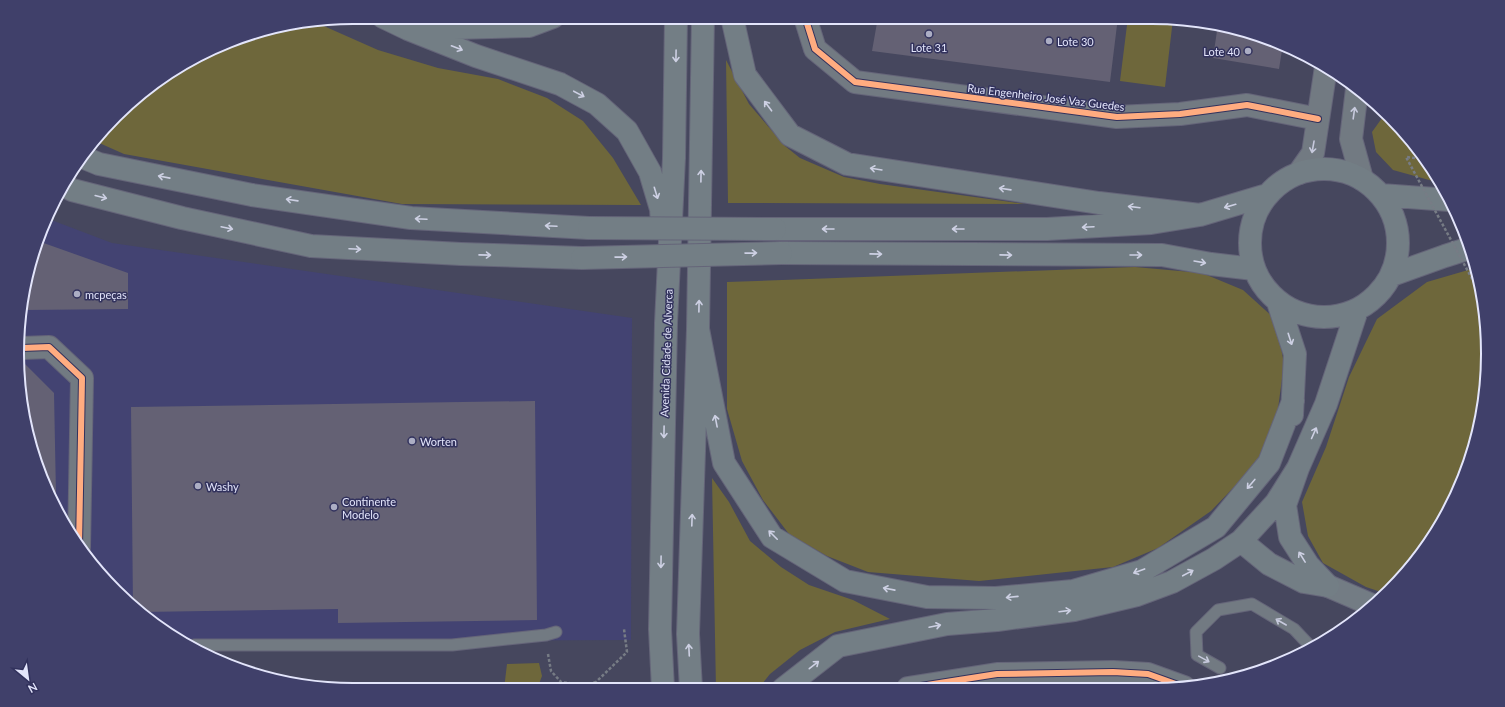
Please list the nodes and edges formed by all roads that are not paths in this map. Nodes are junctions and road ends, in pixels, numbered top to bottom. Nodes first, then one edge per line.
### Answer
1 (398, 24) edge
2 (534, 24) edge
3 (676, 24) edge
4 (703, 24) edge
5 (734, 24) edge
6 (807, 24) edge
7 (408, 29) junction
8 (1325, 74) edge
9 (1356, 95) edge
10 (1318, 119) junction
11 (88, 159) edge
12 (1299, 173) junction
13 (1362, 179) junction
14 (69, 188) edge
15 (1267, 195) junction
16 (1381, 195) junction
17 (1443, 200) edge
18 (1200, 215) junction
19 (1465, 250) edge
20 (1254, 269) junction
21 (1392, 276) junction
22 (1278, 302) junction
23 (1357, 310) junction
24 (666, 324) junction
25 (698, 329) junction
26 (24, 348) edge
27 (1293, 401) junction
28 (1298, 468) junction
29 (79, 536) edge
30 (1241, 541) junction
31 (1328, 586) junction
32 (1367, 603) edge
33 (556, 632) road end
34 (1308, 643) edge
35 (200, 645) edge
36 (1220, 668) dead end
37 (998, 681) edge
38 (1146, 681) edge
39 (663, 683) edge
40 (691, 683) edge
41 (790, 683) edge
42 (972, 683) edge
43 (1157, 683) edge

1 - 7 main road
2 - 7 main road
3 -> 24 main road, Avenida Cidade de Alverca
25 -> 4 main road
18 -> 5 main road
6 - 10 street, Rua Engenheiro José Vaz Guedes
7 -> 24 main road
8 - 10 street
13 -> 9 street
10 -> 12 street
18 -> 11 main road, bridge
12 - 13 main road
12 - 15 main road
13 - 16 main road
14 -> 20 main road, bridge
15 -> 18 main road
15 - 20 main road
16 - 17 main road
16 - 21 main road
19 - 21 main road
20 - 22 main road
21 - 23 main road
22 - 23 main road
22 -> 27 main road
28 -> 23 main road
24 -> 39 main road, Avenida Cidade de Alverca
27 -> 25 main road
40 -> 25 main road
26 - 29 street
27 - 30 main road
28 - 30 main road
31 -> 28 main road
30 - 31 main road
41 -> 30 main road
31 - 32 main road
33 - 35 lane
34 -> 36 lane
37 - 38 street
37 - 42 street
38 - 43 street

